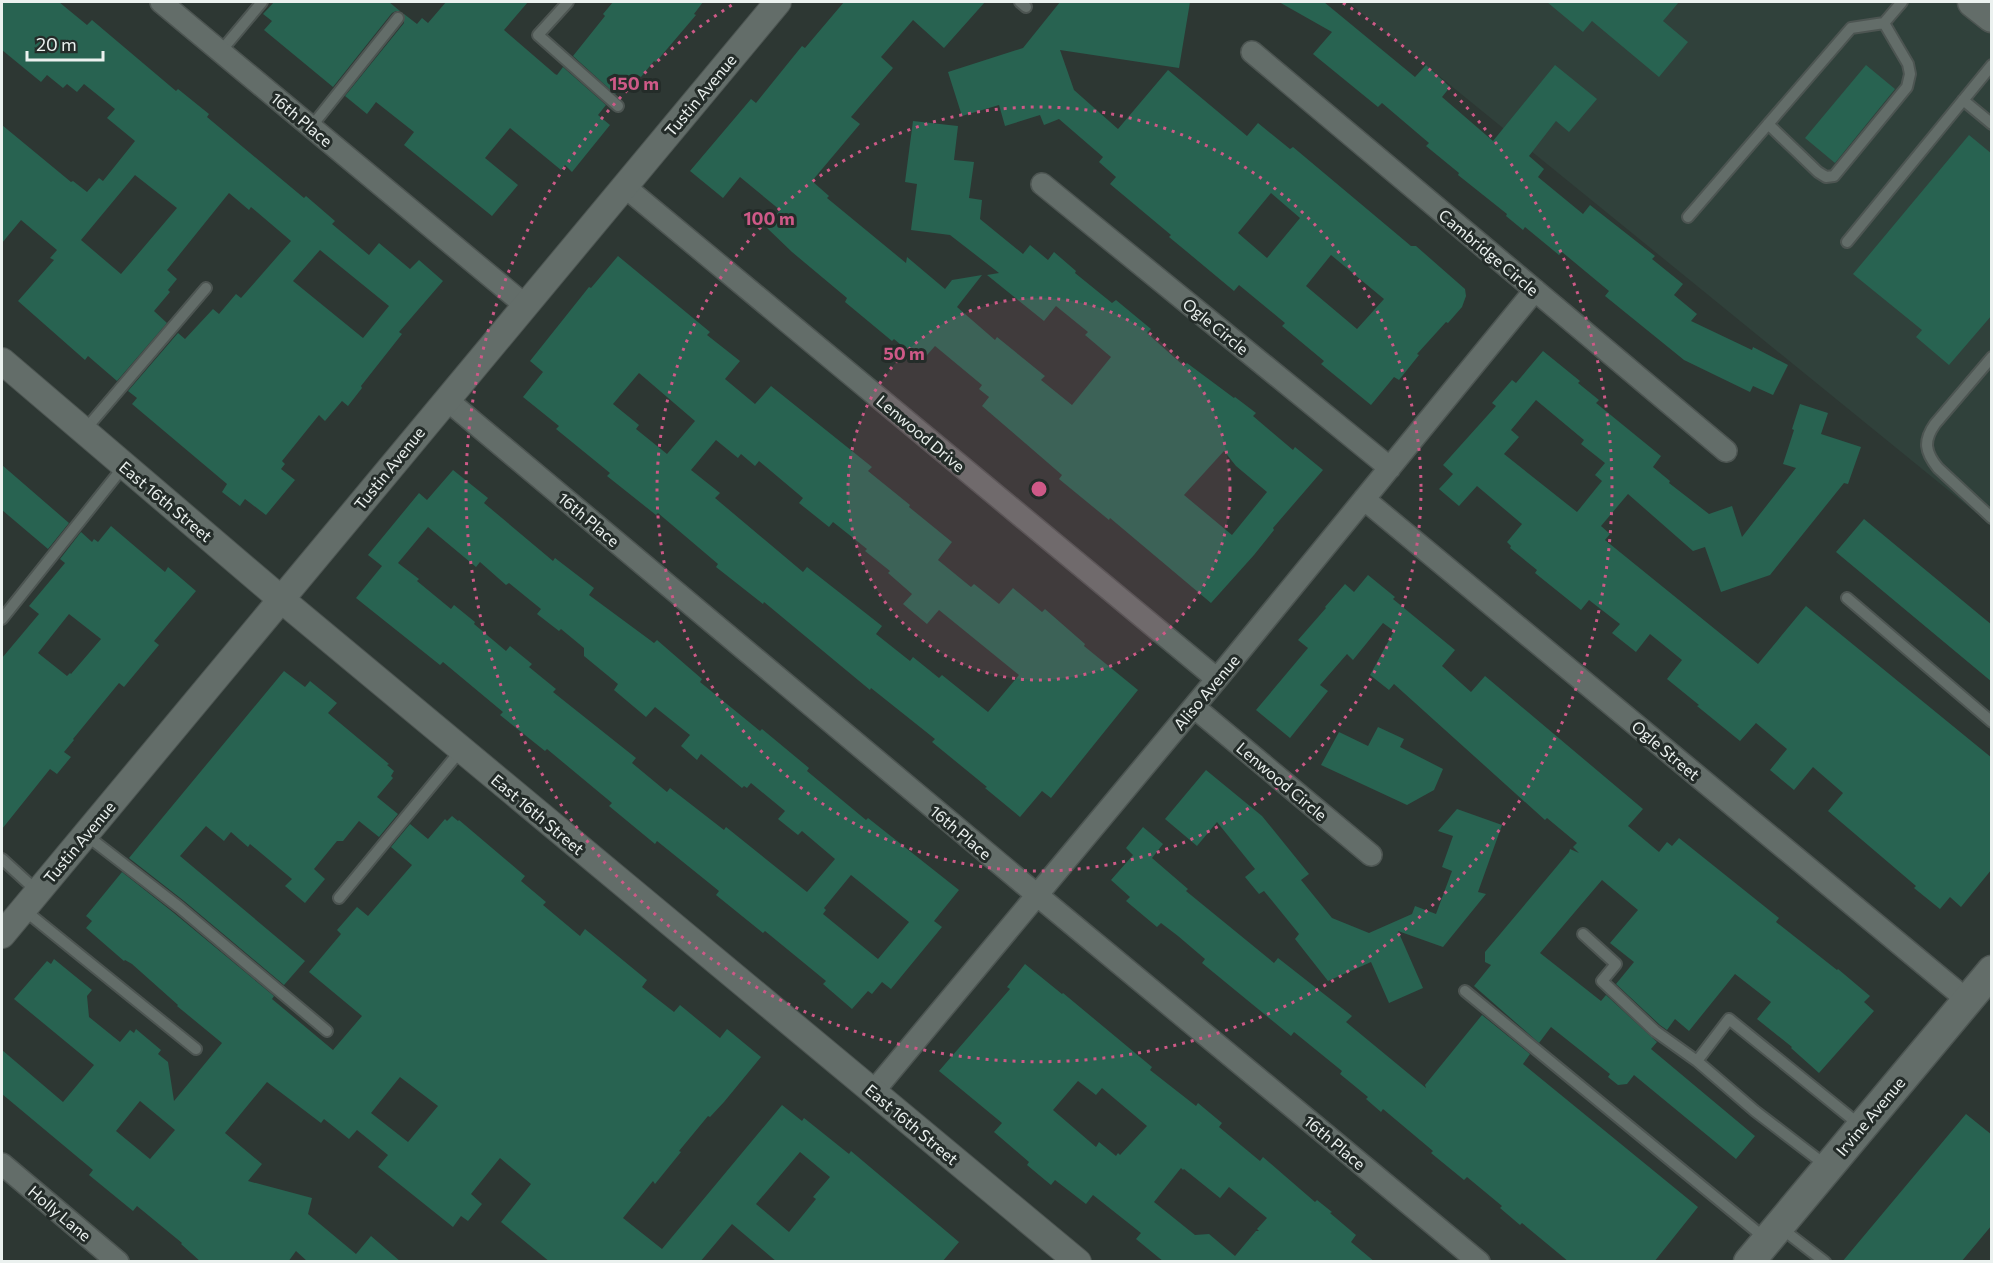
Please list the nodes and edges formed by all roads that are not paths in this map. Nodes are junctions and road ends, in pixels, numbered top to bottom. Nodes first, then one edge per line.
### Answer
1 (161, 2) edge
2 (262, 2) edge
3 (568, 2) edge
4 (1902, 2) edge
5 (1973, 2) edge
6 (772, 3) edge
7 (1992, 17) edge
8 (398, 18) dead end
9 (1884, 23) junction
10 (221, 51) junction
11 (1252, 52) dead end
12 (1992, 65) edge
13 (1963, 100) junction
14 (618, 106) dead end
15 (1767, 124) junction
16 (1992, 124) edge
17 (311, 127) junction
18 (1042, 184) dead end
19 (624, 186) junction
20 (1688, 217) dead end
21 (1847, 242) dead end
22 (206, 288) dead end
23 (1535, 290) junction
24 (526, 306) junction
25 (1992, 357) edge
26 (2, 361) edge
27 (446, 399) junction
28 (83, 431) junction
29 (1726, 451) dead end
30 (124, 465) junction
31 (1390, 468) junction
32 (1364, 499) junction
33 (1992, 518) edge
34 (1847, 598) dead end
35 (282, 600) junction
36 (2, 618) edge
37 (1217, 679) junction
38 (1194, 706) junction
39 (1992, 722) edge
40 (461, 750) junction
41 (86, 835) junction
42 (1371, 855) dead end
43 (2, 859) edge
44 (1037, 895) junction
45 (339, 898) dead end
46 (30, 901) junction
47 (1583, 934) dead end
48 (2, 935) edge
49 (1992, 971) edge
50 (1465, 991) dead end
51 (1967, 1000) junction
52 (327, 1031) dead end
53 (196, 1049) dead end
54 (1697, 1061) junction
55 (873, 1092) junction
56 (1862, 1126) junction
57 (2, 1164) edge
58 (1828, 1167) junction
59 (1765, 1242) edge
60 (117, 1262) edge
61 (1078, 1262) edge
62 (1479, 1262) edge
63 (1825, 1262) edge

1 - 10 street, 16th Place
2 - 10 lane
3 - 14 lane
4 - 9 lane
5 - 7 main road
6 - 19 street, Tustin Avenue
8 - 17 lane
9 - 15 lane
9 - 15 lane
10 - 17 street, 16th Place
11 - 23 street, Cambridge Circle
12 - 13 lane
13 - 16 lane
13 - 21 lane
15 - 20 lane
17 - 24 street, 16th Place
18 - 31 street, Ogle Circle
19 - 24 street, Tustin Avenue
19 - 37 street, Lenwood Drive
22 - 28 lane
23 - 29 street, Cambridge Circle
23 - 31 street, Aliso Avenue
24 - 27 street, Tustin Avenue
25 - 33 lane
26 - 28 street, East 16th Street
27 - 35 street, Tustin Avenue
27 - 44 street, 16th Place
28 - 30 street, East 16th Street
30 - 35 street, East 16th Street
30 - 36 lane
31 - 32 street, Aliso Avenue
32 - 37 street, Aliso Avenue
32 - 51 street, Ogle Street
34 - 39 lane
35 - 40 street, East 16th Street
35 - 41 street, Tustin Avenue
37 - 38 street, Aliso Avenue
38 - 42 street, Lenwood Circle
38 - 44 street, Aliso Avenue
40 - 45 lane
40 - 55 street, East 16th Street
41 - 46 street, Tustin Avenue
41 - 52 lane
43 - 46 lane
44 - 55 street, Aliso Avenue
44 - 62 street, 16th Place
46 - 48 street, Tustin Avenue
46 - 53 lane
47 - 54 lane
49 - 51 main road, Irvine Avenue
50 - 59 lane
51 - 56 main road, Irvine Avenue
54 - 56 lane
54 - 58 lane
55 - 61 street, East 16th Street
56 - 58 main road, Irvine Avenue
57 - 60 street, Holly Lane
58 - 59 main road, Irvine Avenue
59 - 63 lane

